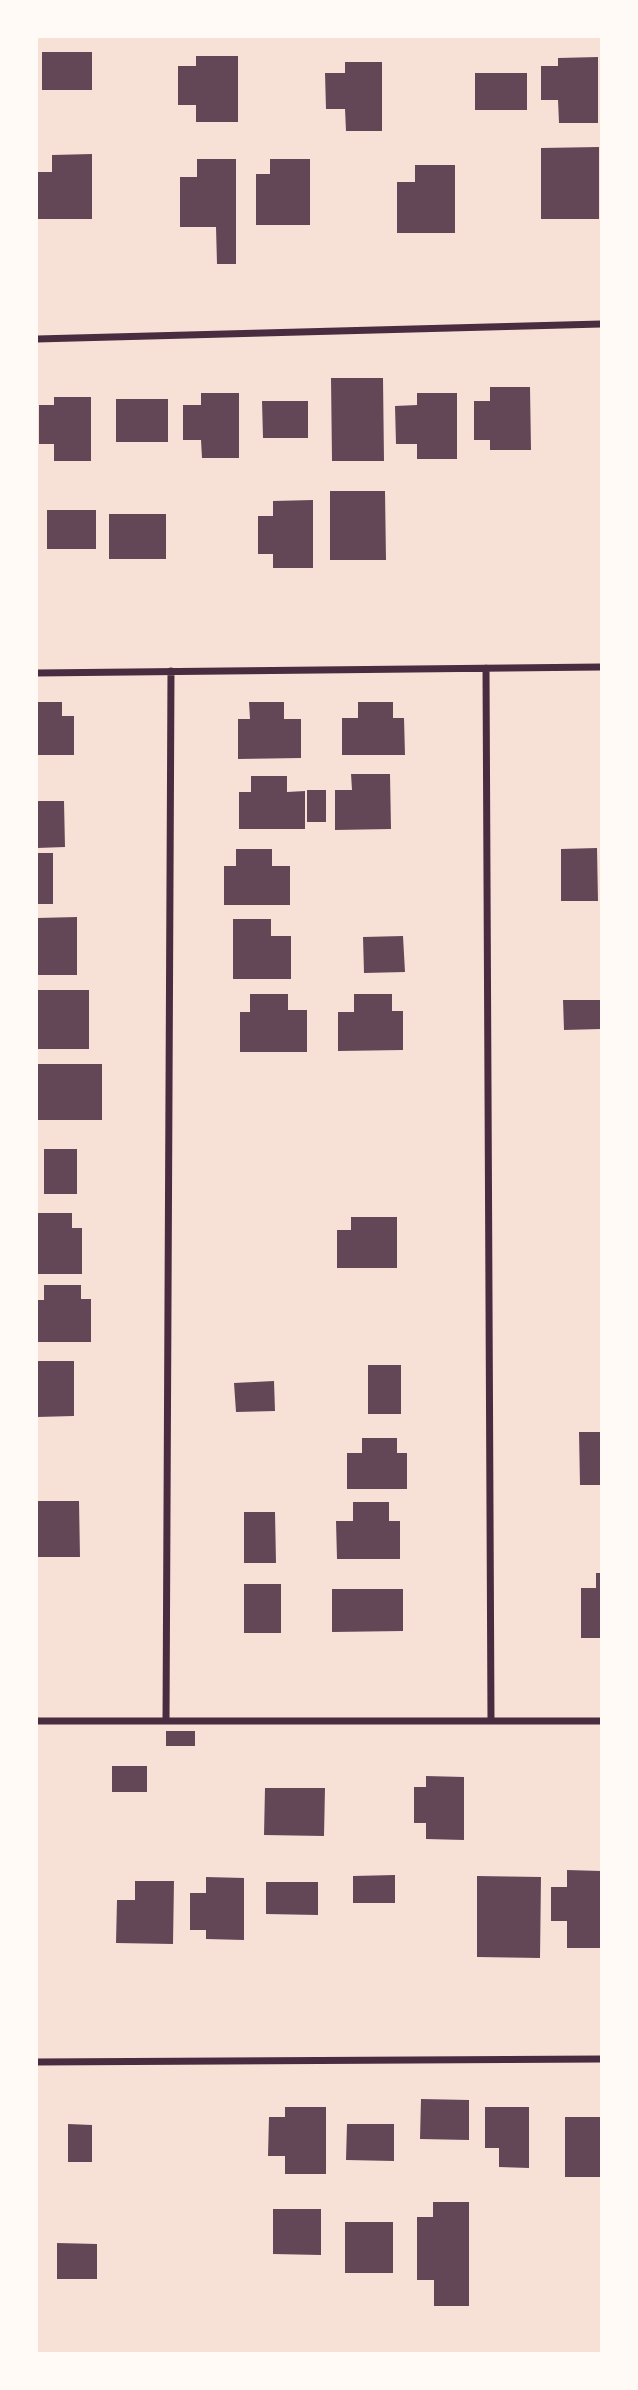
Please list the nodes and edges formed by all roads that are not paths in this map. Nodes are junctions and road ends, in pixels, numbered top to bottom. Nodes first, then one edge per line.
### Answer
1 (601, 324) edge
2 (37, 339) edge
3 (601, 667) edge
4 (486, 668) junction
5 (171, 671) junction
6 (37, 673) edge
7 (37, 1721) edge
8 (166, 1721) junction
9 (491, 1721) junction
10 (601, 1721) edge
11 (601, 2059) edge
12 (37, 2062) edge

1 - 2 street
3 - 4 street
4 - 5 street
4 - 9 street
5 - 6 street
5 - 8 street
7 - 8 street
8 - 9 street
9 - 10 street
11 - 12 street

